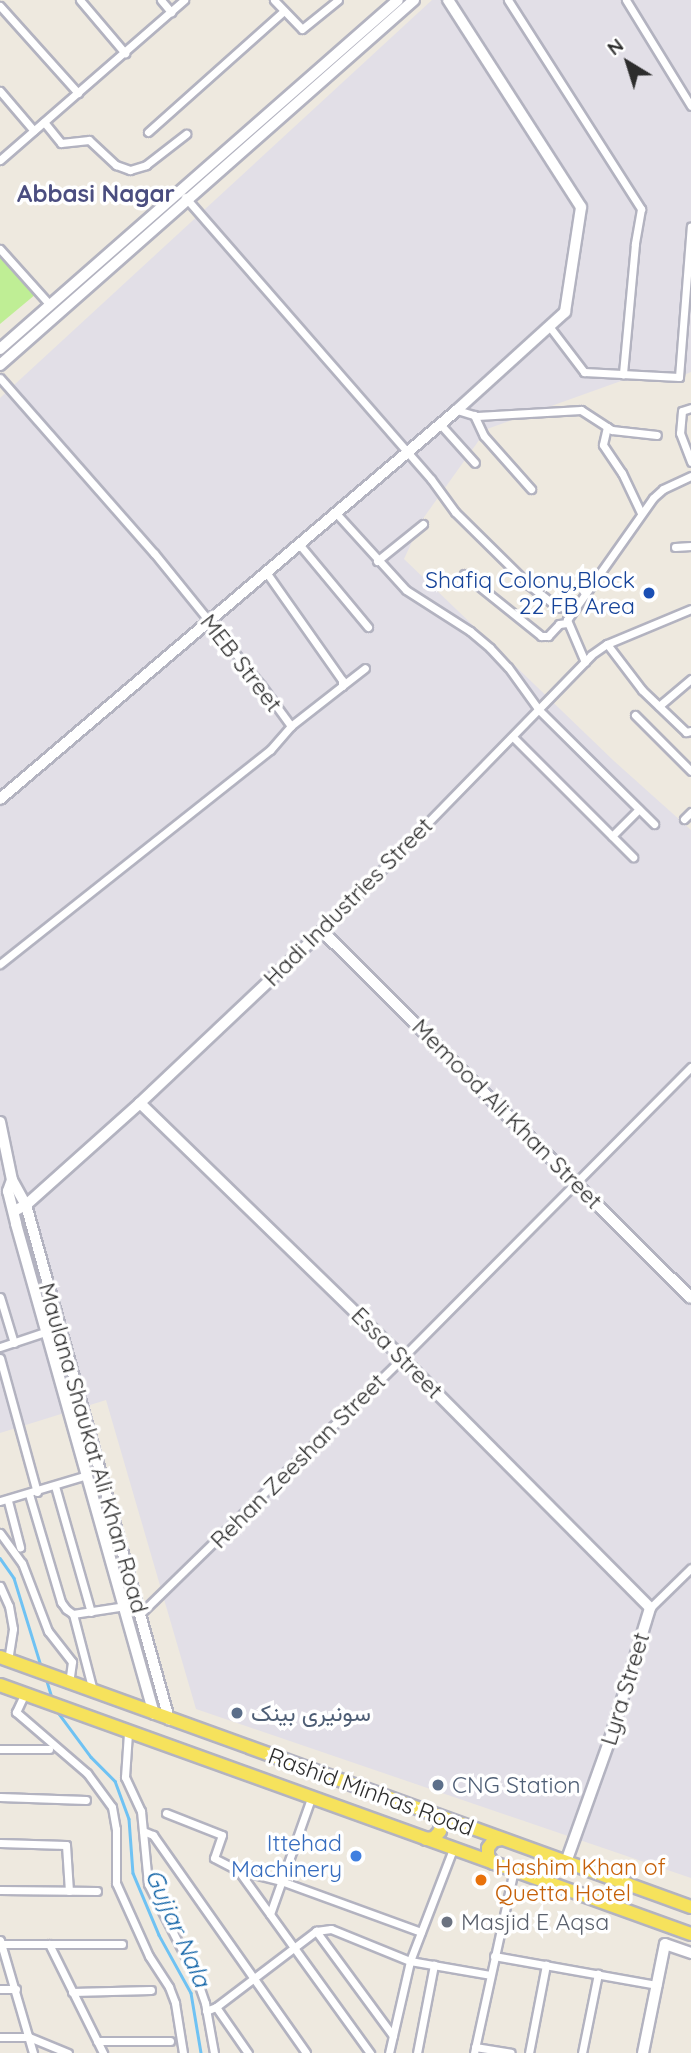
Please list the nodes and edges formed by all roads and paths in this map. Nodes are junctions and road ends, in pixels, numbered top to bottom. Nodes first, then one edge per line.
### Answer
1 (6, 0) edge
2 (80, 0) edge
3 (161, 0) edge
4 (184, 0) edge
5 (274, 0) edge
6 (338, 0) edge
7 (398, 0) edge
8 (414, 0) edge
9 (448, 0) edge
10 (508, 0) edge
11 (626, 0) edge
12 (0, 6) edge
13 (284, 11) junction
14 (171, 12) junction
15 (125, 53) junction
16 (0, 91) edge
17 (78, 93) junction
18 (691, 106) edge
19 (44, 122) junction
20 (34, 131) junction
21 (148, 132) dead end
22 (186, 134) dead end
23 (0, 160) edge
24 (184, 195) junction
25 (691, 226) edge
26 (0, 249) edge
27 (50, 305) junction
28 (549, 326) junction
29 (682, 330) junction
30 (691, 331) edge
31 (0, 349) edge
32 (0, 365) edge
33 (623, 374) junction
34 (0, 378) edge
35 (691, 408) edge
36 (457, 410) junction
37 (474, 415) junction
38 (440, 424) junction
39 (607, 427) junction
40 (657, 435) dead end
41 (406, 453) junction
42 (691, 462) edge
43 (475, 463) dead end
44 (691, 476) edge
45 (531, 489) dead end
46 (335, 512) junction
47 (641, 513) junction
48 (423, 524) dead end
49 (299, 544) junction
50 (691, 546) edge
51 (674, 547) dead end
52 (377, 561) junction
53 (266, 572) junction
54 (464, 575) dead end
55 (558, 608) dead end
56 (691, 609) edge
57 (208, 620) junction
58 (567, 622) junction
59 (368, 627) dead end
60 (607, 644) junction
61 (585, 662) junction
62 (365, 668) dead end
63 (691, 680) edge
64 (342, 686) junction
65 (659, 706) junction
66 (540, 710) junction
67 (635, 715) dead end
68 (291, 726) junction
69 (691, 731) edge
70 (513, 737) junction
71 (691, 771) edge
72 (0, 799) edge
73 (639, 809) junction
74 (691, 812) edge
75 (684, 819) dead end
76 (654, 824) dead end
77 (612, 836) junction
78 (633, 857) dead end
79 (322, 931) junction
80 (0, 964) edge
81 (691, 1067) edge
82 (140, 1103) junction
83 (0, 1122) edge
84 (6, 1182) edge
85 (576, 1183) junction
86 (26, 1205) junction
87 (14, 1211) junction
88 (0, 1297) edge
89 (691, 1298) edge
90 (45, 1332) junction
91 (14, 1343) junction
92 (0, 1347) edge
93 (0, 1358) edge
94 (402, 1358) junction
95 (87, 1475) junction
96 (55, 1486) junction
97 (33, 1493) junction
98 (4, 1501) edge
99 (0, 1533) edge
100 (20, 1546) dead end
101 (691, 1568) edge
102 (0, 1586) edge
103 (125, 1606) junction
104 (650, 1608) junction
105 (91, 1612) junction
106 (74, 1614) junction
107 (140, 1614) junction
108 (4, 1658) edge
109 (69, 1684) junction
110 (9, 1690) edge
111 (93, 1692) junction
112 (154, 1714) junction
113 (169, 1719) junction
114 (128, 1733) junction
115 (0, 1749) edge
116 (49, 1749) dead end
117 (0, 1797) edge
118 (311, 1798) junction
119 (86, 1800) dead end
120 (166, 1813) dead end
121 (436, 1815) junction
122 (144, 1831) junction
123 (425, 1839) junction
124 (501, 1839) junction
125 (0, 1843) edge
126 (453, 1849) junction
127 (566, 1862) junction
128 (493, 1863) junction
129 (239, 1870) junction
130 (514, 1870) junction
131 (281, 1881) junction
132 (0, 1890) edge
133 (69, 1891) junction
134 (97, 1891) dead end
135 (691, 1907) edge
136 (270, 1914) junction
137 (316, 1931) junction
138 (421, 1932) junction
139 (691, 1934) edge
140 (0, 1943) edge
141 (49, 1944) junction
142 (122, 1944) dead end
143 (294, 1948) junction
144 (691, 1953) edge
145 (494, 1956) junction
146 (410, 1961) junction
147 (434, 1965) junction
148 (547, 1965) junction
149 (598, 1974) junction
150 (490, 1975) junction
151 (254, 1979) junction
152 (657, 1985) junction
153 (0, 1989) edge
154 (16, 1989) junction
155 (151, 1990) dead end
156 (72, 1992) junction
157 (216, 2007) junction
158 (206, 2011) junction
159 (393, 2036) junction
160 (0, 2037) edge
161 (29, 2037) junction
162 (97, 2041) junction
163 (170, 2041) dead end
164 (475, 2050) edge
165 (33, 2053) edge
166 (68, 2053) edge
167 (103, 2053) edge
168 (183, 2053) edge
169 (214, 2053) edge
170 (248, 2053) edge
171 (306, 2053) edge
172 (370, 2053) edge
173 (389, 2053) edge
174 (417, 2053) edge
175 (511, 2053) edge
176 (529, 2053) edge
177 (582, 2053) edge
178 (643, 2053) edge

1 - 12 street
2 - 15 street
3 - 14 street
4 - 14 street
5 - 13 street
6 - 13 street
7 - 24 street
8 - 24 street
9 - 28 street
10 - 33 street
11 - 18 street
12 - 17 street
13 - 21 street
14 - 15 street
15 - 17 street
16 - 20 street
17 - 19 street
19 - 20 street
19 - 22 street
20 - 23 street
24 - 27 street
24 - 32 street
24 - 41 street
25 - 29 street
26 - 27 street
27 - 31 street
28 - 33 street
28 - 36 street
29 - 30 street
29 - 33 street
34 - 57 street, MEB Street
35 - 42 street
36 - 37 street
36 - 38 street
37 - 39 street
37 - 45 street
38 - 41 street
38 - 43 street
39 - 40 street
39 - 47 street
41 - 46 street
41 - 55 street
44 - 47 street
46 - 49 street
46 - 52 street
47 - 58 street
48 - 52 street
49 - 53 street
49 - 59 street
50 - 51 street
52 - 66 street
53 - 57 street
53 - 64 street
54 - 58 street
56 - 60 street, Hadi Industries Street
57 - 68 street, MEB Street
57 - 72 street
58 - 61 street
60 - 61 street, Hadi Industries Street
60 - 65 street
61 - 66 street, Hadi Industries Street
62 - 64 street
63 - 65 street
64 - 68 street
65 - 69 street
66 - 70 street, Hadi Industries Street
66 - 73 street
67 - 71 street
68 - 80 street, MEB Street
70 - 77 street
70 - 79 street, Hadi Industries Street
73 - 76 street
73 - 77 street
74 - 75 street
77 - 78 street
79 - 82 street, Hadi Industries Street
79 - 85 street, Memood Ali Khan Street
81 - 85 street, Rehan Zeeshan Street
82 - 86 street, Hadi Industries Street
82 - 94 street, Essa Street
83 - 84 street, Maulana Shaukat Ali Khan Road
84 - 86 street, Maulana Shaukat Ali Khan Road
84 - 87 street, Maulana Shaukat Ali Khan Road
85 - 89 street, Memood Ali Khan Street
85 - 94 street, Rehan Zeeshan Street
86 - 87 street, Hadi Industries Street
86 - 107 street, Maulana Shaukat Ali Khan Road
87 - 90 street, Maulana Shaukat Ali Khan Road
88 - 91 street
90 - 91 street
90 - 95 street, Maulana Shaukat Ali Khan Road
91 - 92 street
93 - 97 street
94 - 104 street, Essa Street
94 - 107 street, Rehan Zeeshan Street
95 - 96 street
95 - 103 street, Maulana Shaukat Ali Khan Road
96 - 97 street
96 - 105 street
97 - 98 street
97 - 106 street
98 - 100 street
99 - 109 street
101 - 104 street, Lyra Street
102 - 108 street
103 - 105 street
103 - 112 street, Maulana Shaukat Ali Khan Road
104 - 127 street, Lyra Street
105 - 106 street
106 - 111 street
107 - 113 street, Maulana Shaukat Ali Khan Road
108 - 109 main road, Rashid Minhas Road
109 - 111 main road, Rashid Minhas Road
110 - 114 main road, Rashid Minhas Road
110 - 168 street
111 - 112 main road, Rashid Minhas Road
112 - 113 main road, Rashid Minhas Road
113 - 121 main road, Rashid Minhas Road
114 - 118 main road, Rashid Minhas Road
114 - 122 street
115 - 116 street
117 - 119 street
118 - 123 main road, Rashid Minhas Road
118 - 131 street
120 - 129 street
121 - 123 main road
121 - 124 main road, Rashid Minhas Road
122 - 151 street
122 - 158 street
123 - 126 main road, Rashid Minhas Road
124 - 127 main road, Rashid Minhas Road
124 - 128 main road
125 - 133 street
126 - 128 main road, Rashid Minhas Road
126 - 138 street
127 - 135 main road, Rashid Minhas Road
128 - 130 main road, Rashid Minhas Road
129 - 131 street
129 - 136 street
130 - 139 main road, Rashid Minhas Road
130 - 145 street
131 - 136 street
131 - 138 street
132 - 133 street
133 - 134 street
136 - 143 street
137 - 143 street
137 - 146 street
137 - 159 street
138 - 146 street
140 - 141 street
140 - 154 street
141 - 142 street
141 - 156 street
143 - 151 street
143 - 172 street
144 - 152 street
145 - 148 street
145 - 150 street
146 - 147 street
146 - 159 street
147 - 150 street
147 - 174 street
148 - 149 street
148 - 176 street
149 - 152 street
149 - 177 street
150 - 164 street
151 - 157 street
151 - 171 street
152 - 178 street
153 - 154 street
154 - 161 street
155 - 156 street
156 - 162 street
157 - 158 street
157 - 170 street
158 - 169 street
159 - 173 street
160 - 161 street
161 - 165 street
161 - 166 street
162 - 163 street
162 - 167 street
164 - 175 street

